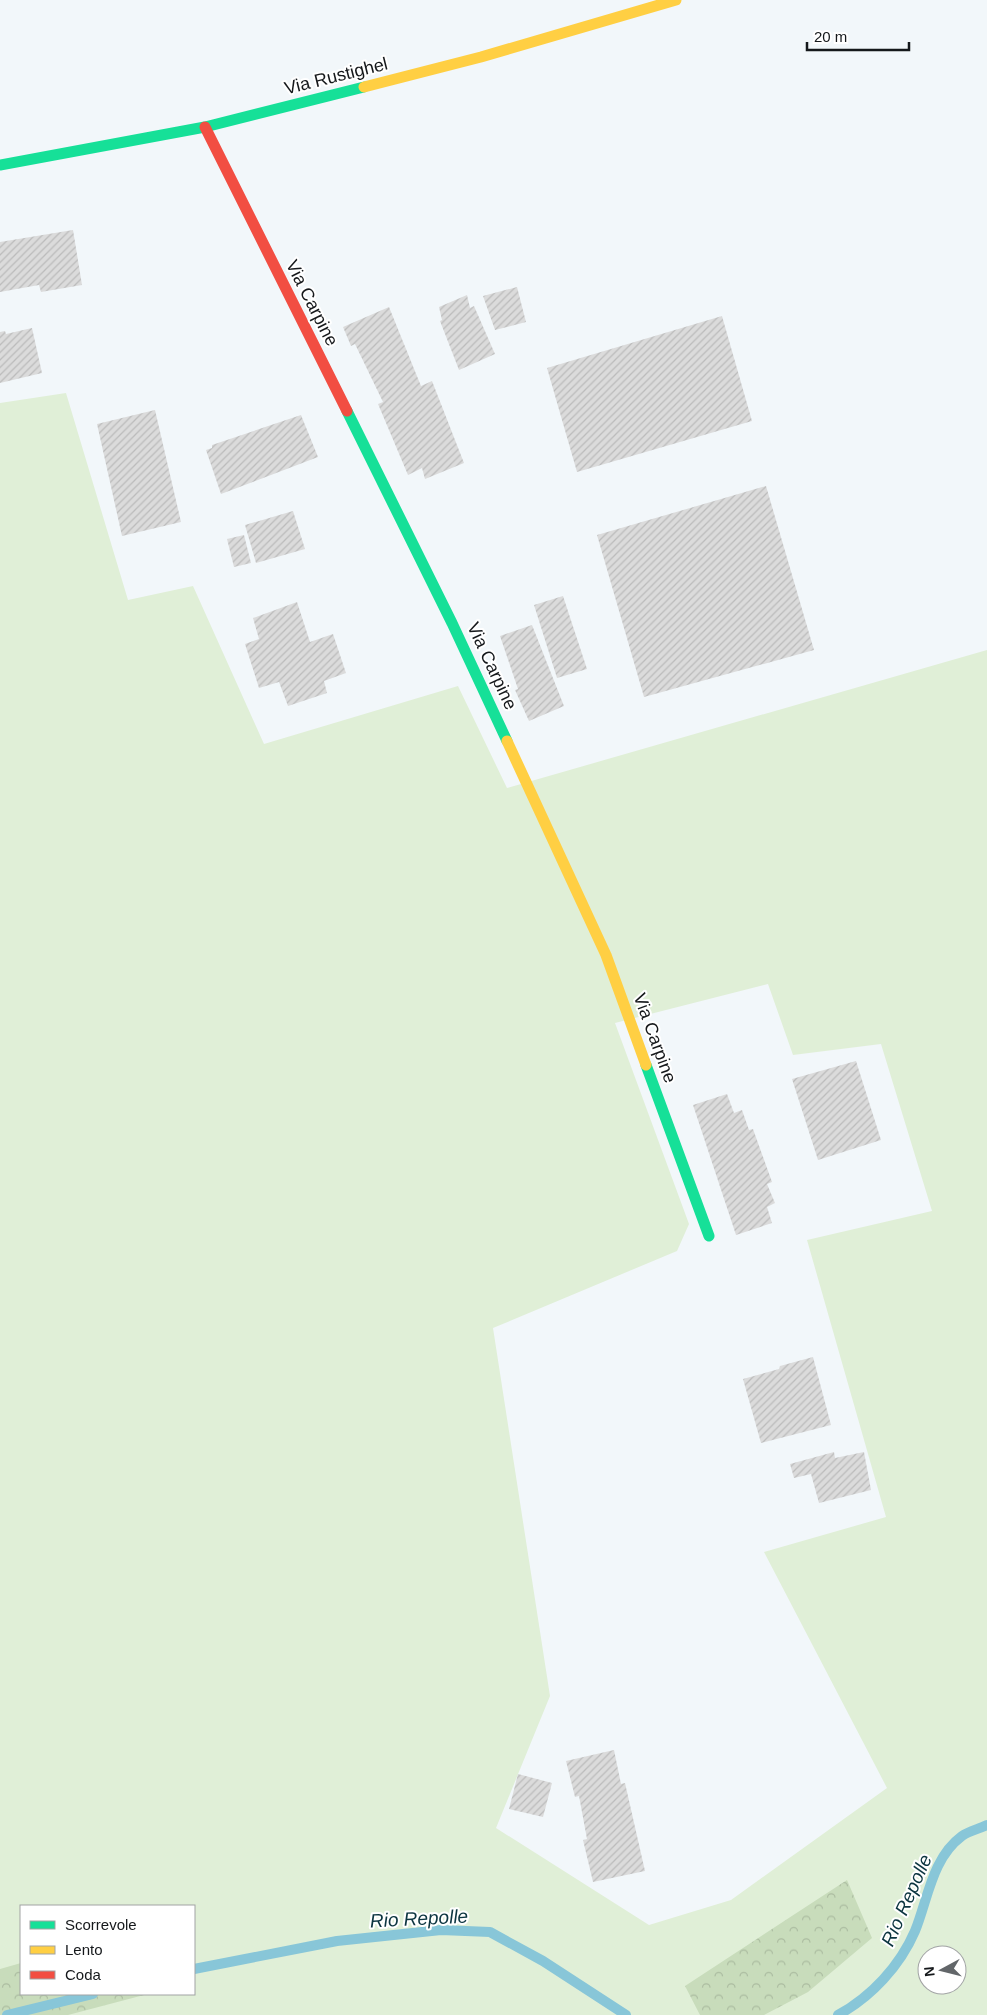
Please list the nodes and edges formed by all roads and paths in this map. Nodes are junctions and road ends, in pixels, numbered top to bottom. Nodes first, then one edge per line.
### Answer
1 (676, 0) edge
2 (205, 127) junction
3 (0, 165) edge
4 (709, 1236) dead end

1 - 2 street, Via Rustighel
2 - 3 street, Via Rustighel
2 - 4 street, Via Carpine

